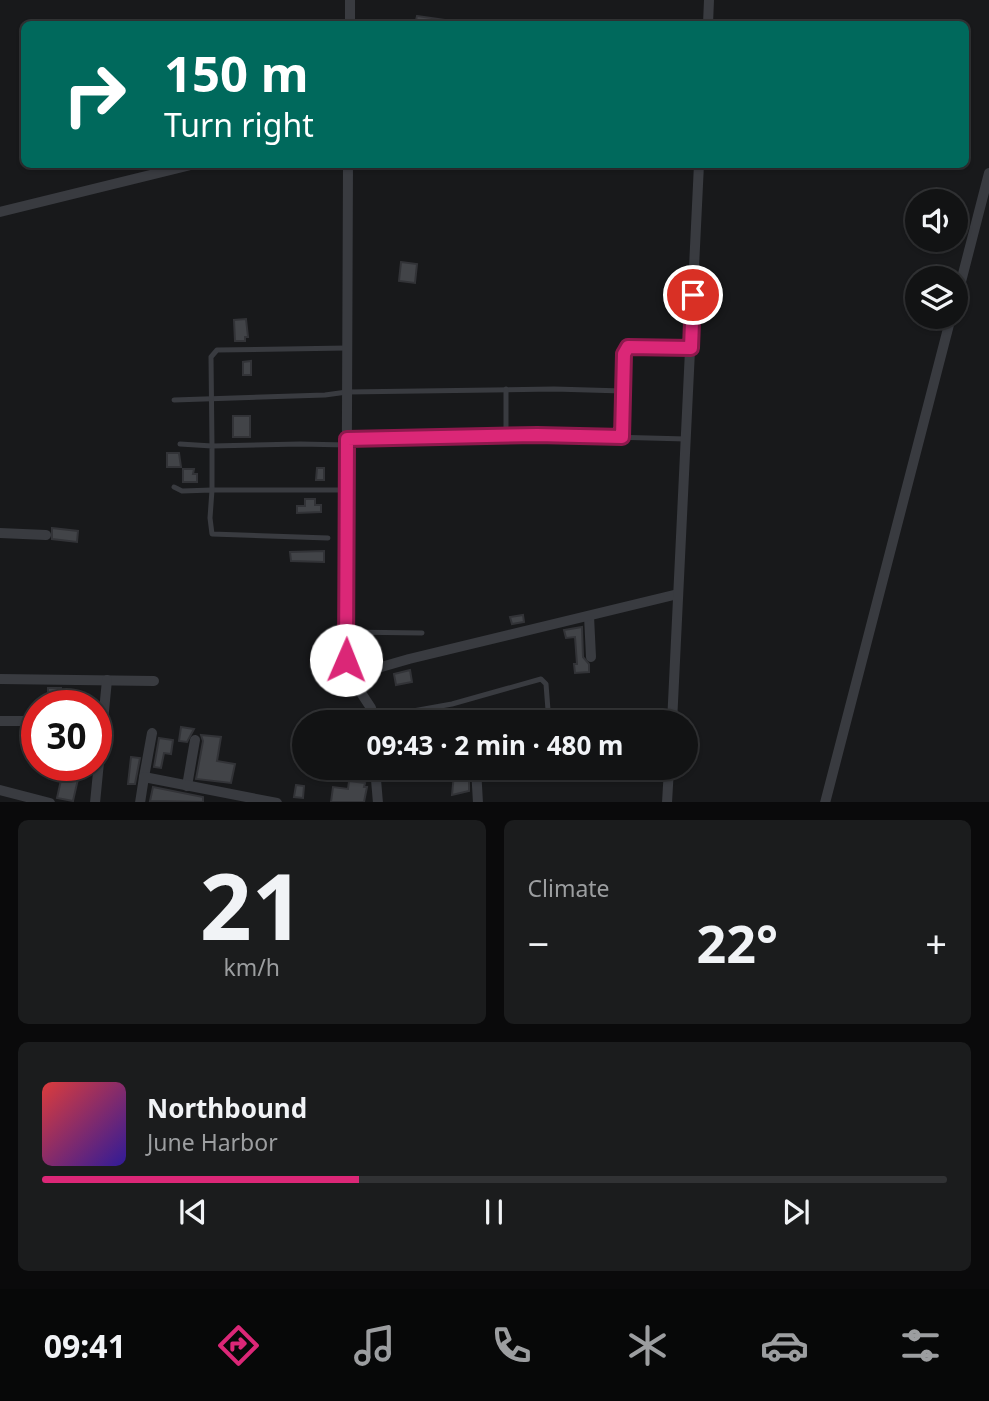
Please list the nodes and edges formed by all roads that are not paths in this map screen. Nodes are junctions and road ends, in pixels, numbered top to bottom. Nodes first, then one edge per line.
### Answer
1 (350, 0) edge
2 (709, 0) edge
3 (350, 21) edge
4 (708, 21) edge
5 (179, 168) edge
6 (348, 168) edge
7 (699, 168) edge
8 (989, 173) edge
9 (0, 212) edge
10 (965, 266) edge
11 (948, 329) edge
12 (348, 348) junction
13 (691, 348) junction
14 (506, 389) junction
15 (623, 391) junction
16 (348, 392) junction
17 (174, 400) dead end
18 (211, 400) junction
19 (506, 436) junction
20 (622, 437) junction
21 (687, 439) junction
22 (347, 442) junction
23 (180, 444) dead end
24 (212, 446) junction
25 (174, 487) dead end
26 (212, 489) junction
27 (347, 490) junction
28 (0, 533) edge
29 (46, 535) dead end
30 (328, 538) dead end
31 (678, 594) junction
32 (589, 616) junction
33 (346, 632) junction
34 (422, 632) dead end
35 (591, 657) dead end
36 (351, 676) junction
37 (0, 679) edge
38 (107, 680) junction
39 (154, 681) dead end
40 (105, 690) edge
41 (372, 710) edge
42 (425, 710) edge
43 (548, 710) edge
44 (673, 710) edge
45 (0, 721) edge
46 (21, 721) edge
47 (152, 733) dead end
48 (195, 740) dead end
49 (144, 777) junction
50 (376, 780) edge
51 (477, 780) edge
52 (668, 780) edge
53 (96, 781) edge
54 (187, 786) junction
55 (0, 790) edge
56 (46, 802) edge
57 (94, 802) edge
58 (140, 802) edge
59 (272, 802) edge
60 (378, 802) edge
61 (478, 802) edge
62 (667, 802) edge
63 (825, 802) edge

1 - 3 street
2 - 4 street
5 - 9 street
6 - 12 street
7 - 13 street
8 - 10 street
11 - 63 street
12 - 16 street
12 - 18 lane
13 - 15 lane
13 - 21 street
14 - 15 lane
14 - 16 lane
14 - 19 lane
15 - 20 lane
16 - 18 lane
16 - 22 street
17 - 18 lane
18 - 24 lane
19 - 20 lane
19 - 22 lane
20 - 21 lane
21 - 31 street
22 - 24 lane
22 - 27 street
23 - 24 lane
24 - 26 lane
25 - 26 lane
26 - 27 lane
26 - 30 lane
27 - 33 street
28 - 29 street
31 - 32 street
31 - 44 street
32 - 35 street
32 - 36 street
33 - 34 lane
33 - 36 street
36 - 41 street
37 - 38 street
38 - 39 street
38 - 40 street
42 - 43 lane
45 - 46 street
47 - 49 street
48 - 54 street
49 - 54 street
49 - 58 street
50 - 60 street
51 - 61 street
52 - 62 street
53 - 57 street
54 - 59 street
55 - 56 street

